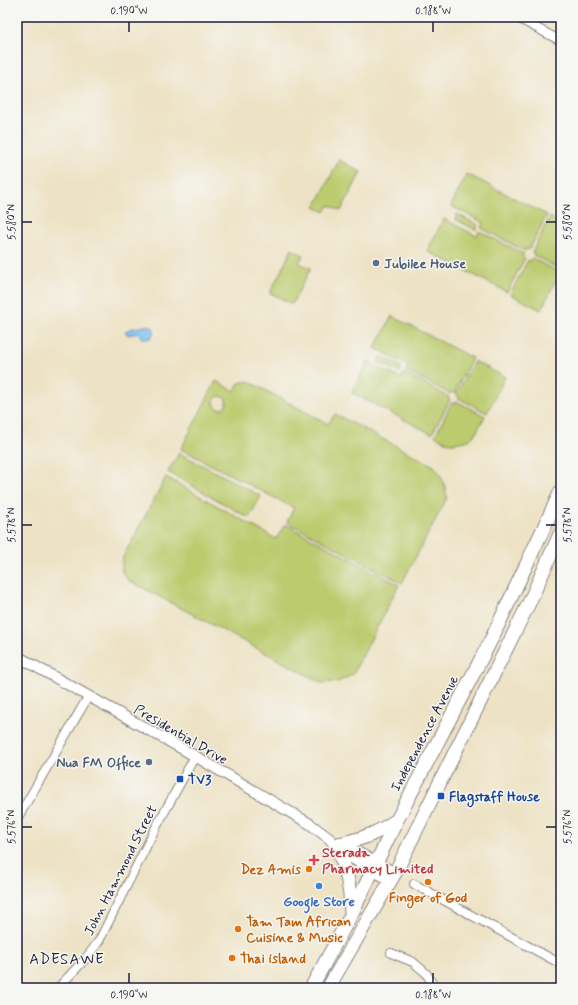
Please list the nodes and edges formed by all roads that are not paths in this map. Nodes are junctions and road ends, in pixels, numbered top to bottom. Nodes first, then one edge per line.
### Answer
1 (516, 17) edge
2 (561, 41) edge
3 (561, 491) edge
4 (561, 532) edge
5 (17, 656) edge
6 (88, 697) junction
7 (195, 756) junction
8 (17, 819) edge
9 (397, 820) junction
10 (340, 847) junction
11 (374, 867) junction
12 (393, 877) junction
13 (414, 884) dead end
14 (351, 915) junction
15 (391, 953) dead end
16 (561, 964) edge
17 (58, 988) edge
18 (311, 988) edge
19 (328, 988) edge
20 (435, 988) edge

1 - 2 street
3 - 9 highway, Independence Avenue
4 - 12 highway
5 - 6 street, Presidential Drive
6 - 7 street, Presidential Drive
6 - 8 street
7 - 10 street, Presidential Drive
7 - 17 street, John Hammond Street
9 - 10 highway
9 - 11 highway, Independence Avenue
10 - 11 street, Presidential Drive
10 - 14 highway
11 - 12 street, Presidential Drive
11 - 14 highway, Independence Avenue
12 - 19 highway
13 - 16 street
14 - 18 highway, Independence Avenue
15 - 20 street

